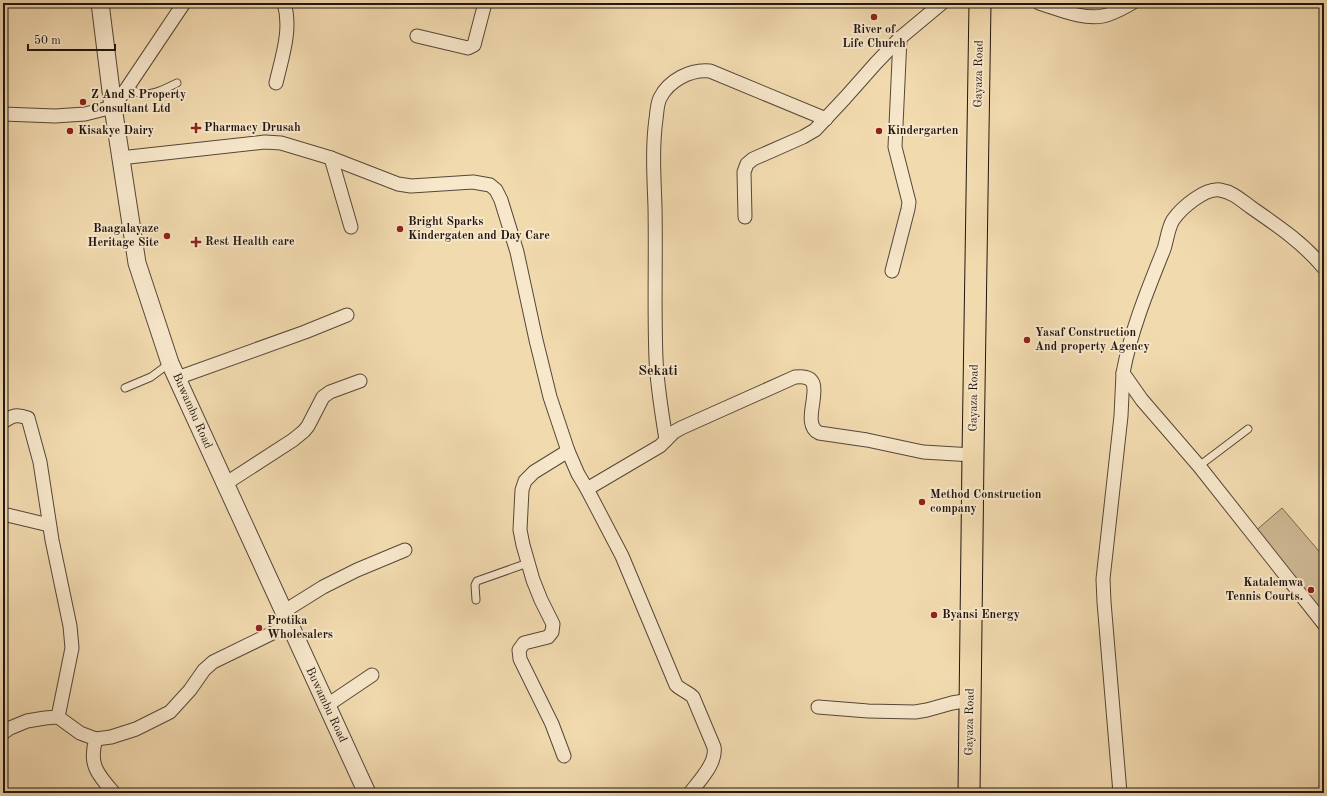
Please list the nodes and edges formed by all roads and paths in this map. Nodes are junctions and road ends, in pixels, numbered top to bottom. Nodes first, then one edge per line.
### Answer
1 (100, 3) edge
2 (184, 3) edge
3 (284, 3) edge
4 (486, 3) edge
5 (942, 3) edge
6 (980, 3) edge
7 (1039, 3) edge
8 (1132, 3) edge
9 (417, 36) dead end
10 (900, 38) junction
11 (177, 83) dead end
12 (276, 83) dead end
13 (127, 88) junction
14 (112, 107) junction
15 (3, 114) edge
16 (826, 119) junction
17 (120, 158) junction
18 (331, 158) junction
19 (745, 217) dead end
20 (351, 227) dead end
21 (1324, 268) edge
22 (892, 270) dead end
23 (348, 315) dead end
24 (170, 363) junction
25 (1123, 373) junction
26 (177, 378) junction
27 (360, 381) dead end
28 (125, 388) dead end
29 (3, 422) edge
30 (1248, 429) dead end
31 (666, 440) junction
32 (568, 451) junction
33 (973, 455) junction
34 (1199, 466) junction
35 (225, 484) junction
36 (588, 489) junction
37 (3, 514) edge
38 (50, 525) junction
39 (405, 550) dead end
40 (528, 563) junction
41 (476, 600) dead end
42 (286, 618) junction
43 (1324, 624) edge
44 (372, 675) dead end
45 (970, 700) junction
46 (326, 706) junction
47 (818, 707) dead end
48 (58, 717) junction
49 (3, 733) edge
50 (96, 739) junction
51 (564, 756) dead end
52 (114, 793) edge
53 (367, 793) edge
54 (690, 793) edge
55 (969, 793) edge
56 (1120, 793) edge

1 - 14 street, Buwambu Road
2 - 13 street
3 - 12 street
4 - 9 street
5 - 10 street
6 - 33 main road, Gayaza Road
7 - 8 street
10 - 16 street
10 - 22 street
11 - 13 lane
13 - 14 street
14 - 15 street
14 - 17 street, Buwambu Road
16 - 19 street
16 - 31 street
17 - 18 street
17 - 24 street, Buwambu Road
18 - 20 street
18 - 32 street
21 - 25 street
23 - 26 street
24 - 26 street, Buwambu Road
24 - 28 lane
25 - 34 street
25 - 56 street
26 - 35 street, Buwambu Road
27 - 35 street
29 - 38 street
30 - 34 lane
31 - 33 street
31 - 36 street
32 - 36 street
32 - 40 street
33 - 45 main road, Gayaza Road
34 - 43 street
35 - 42 street, Buwambu Road
36 - 54 street
37 - 38 street
38 - 48 street
39 - 42 street
40 - 41 lane
40 - 51 street
42 - 46 street, Buwambu Road
42 - 50 street
44 - 46 street
45 - 47 street
45 - 55 main road, Gayaza Road
46 - 53 street, Buwambu Road
48 - 49 street
48 - 50 street
50 - 52 street

